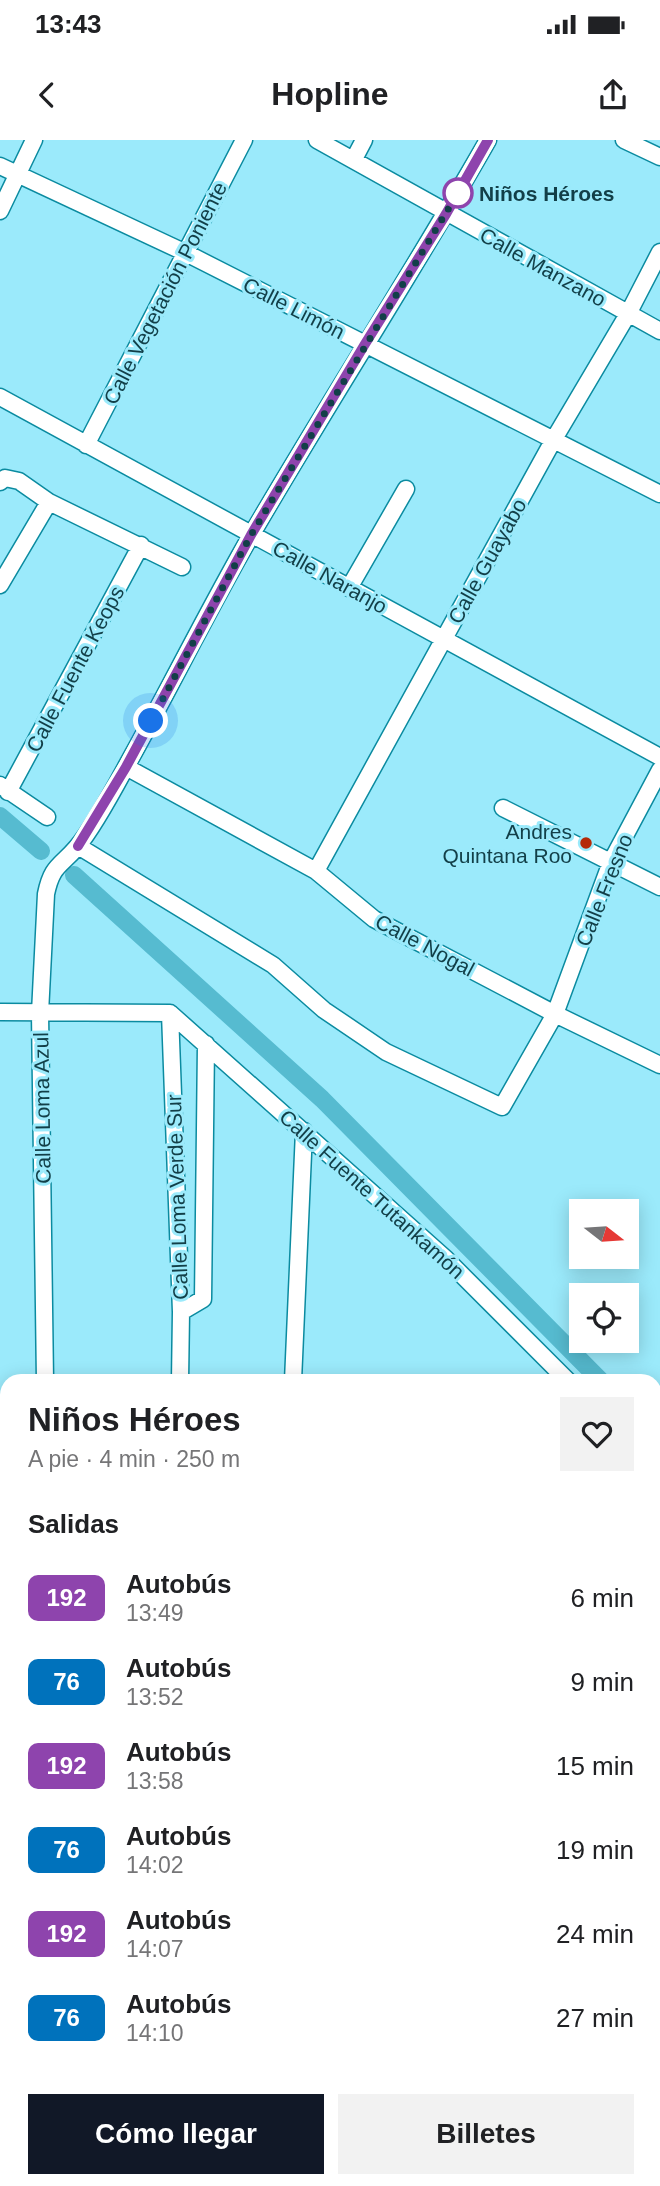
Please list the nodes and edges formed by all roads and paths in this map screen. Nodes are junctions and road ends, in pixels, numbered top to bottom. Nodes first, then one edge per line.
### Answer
1 (34, 140) edge
2 (244, 140) edge
3 (317, 140) edge
4 (364, 140) edge
5 (488, 140) edge
6 (624, 140) edge
7 (660, 158) edge
8 (354, 159) junction
9 (0, 166) edge
10 (18, 174) junction
11 (0, 211) edge
12 (446, 214) junction
13 (660, 252) edge
14 (186, 253) junction
15 (628, 314) junction
16 (660, 331) edge
17 (365, 344) junction
18 (0, 397) edge
19 (554, 439) junction
20 (86, 445) junction
21 (2, 480) edge
22 (406, 489) dead end
23 (660, 494) edge
24 (48, 502) junction
25 (251, 535) junction
26 (141, 545) junction
27 (183, 567) dead end
28 (0, 585) edge
29 (349, 588) junction
30 (444, 639) junction
31 (660, 757) edge
32 (126, 767) junction
33 (660, 770) edge
34 (4, 788) edge
35 (503, 808) dead end
36 (47, 817) dead end
37 (78, 846) junction
38 (611, 862) junction
39 (316, 871) junction
40 (660, 887) edge
41 (0, 1012) edge
42 (40, 1013) junction
43 (170, 1013) junction
44 (555, 1014) junction
45 (206, 1044) junction
46 (660, 1065) edge
47 (304, 1131) junction
48 (181, 1312) junction
49 (45, 1374) edge
50 (180, 1374) edge
51 (293, 1374) edge
52 (561, 1374) edge

1 - 10 street
2 - 14 street, Calle Vegetación Poniente
3 - 8 street, Calle Manzano
4 - 8 street
5 - 12 street, Calle Loma Azul
6 - 7 street
8 - 12 street, Calle Manzano
9 - 10 street, Calle Limón
10 - 11 street
10 - 14 street, Calle Limón
12 - 15 street, Calle Manzano
12 - 17 street, Calle Loma Azul
13 - 15 street, Calle Guayabo
14 - 17 street, Calle Limón
14 - 20 street, Calle Vegetación Poniente
15 - 16 street, Calle Manzano
15 - 19 street, Calle Guayabo
17 - 19 street, Calle Limón
17 - 25 street, Calle Loma Azul
18 - 20 street, Calle Naranjo
19 - 23 street, Calle Limón
19 - 30 street, Calle Guayabo
20 - 25 street, Calle Naranjo
21 - 24 street
22 - 29 street
24 - 26 street
24 - 28 street
25 - 29 street, Calle Naranjo
25 - 32 street, Calle Loma Azul
26 - 27 street
26 - 34 street, Calle Fuente Keops
29 - 30 street, Calle Naranjo
30 - 31 street, Calle Naranjo
30 - 39 street, Calle Guayabo
32 - 37 street, Calle Loma Azul
32 - 39 street, Calle Nogal
33 - 38 street, Calle Fresno
34 - 36 street
35 - 38 street
37 - 42 street, Calle Loma Azul
37 - 44 street, Calle Fresno
38 - 40 street
38 - 44 street, Calle Fresno
39 - 44 street, Calle Nogal
41 - 42 street
42 - 43 street
42 - 49 street, Calle Loma Azul
43 - 45 street, Calle Fuente Tutankamón
43 - 48 street, Calle Loma Verde Sur
44 - 46 street, Calle Nogal
45 - 47 street, Calle Fuente Tutankamón
45 - 48 street
47 - 51 street
47 - 52 street, Calle Fuente Tutankamón
48 - 50 street, Calle Loma Verde Sur

